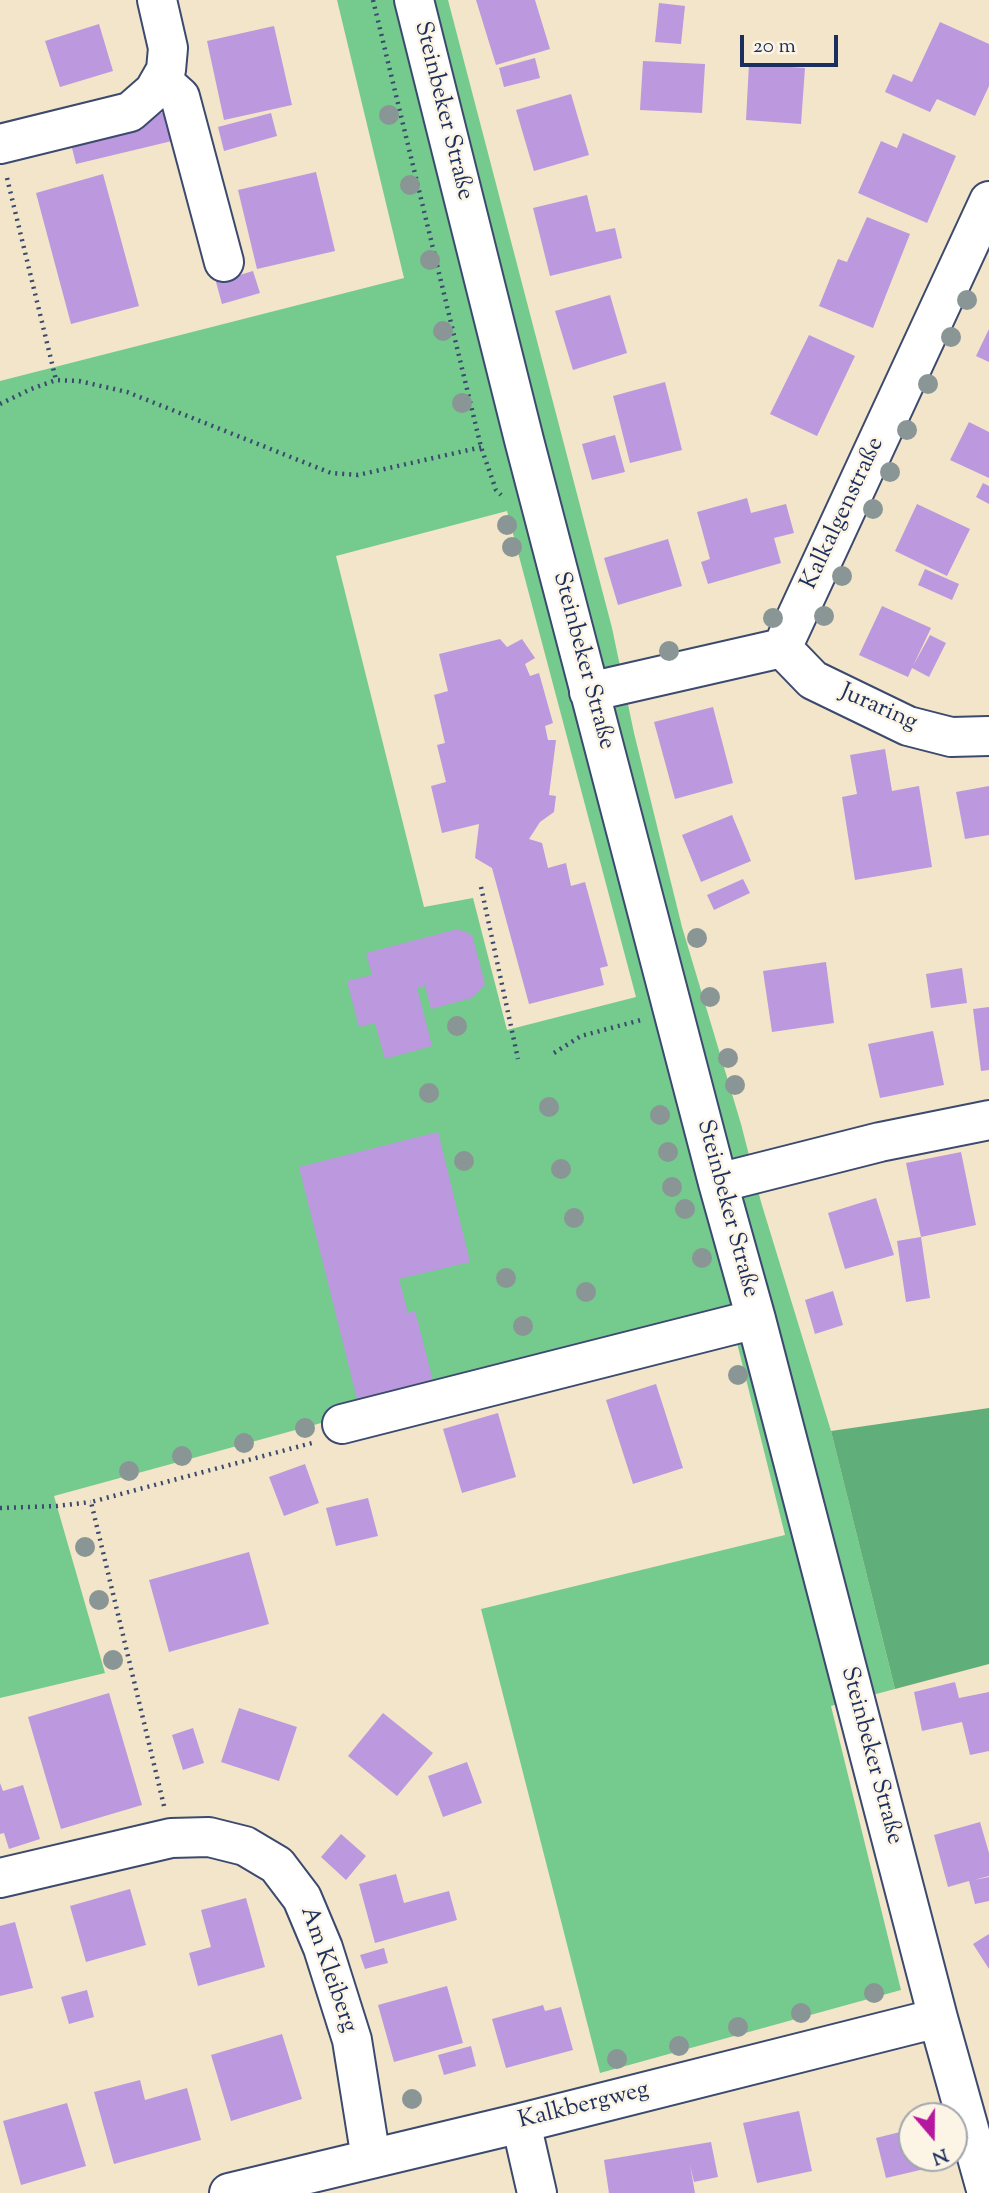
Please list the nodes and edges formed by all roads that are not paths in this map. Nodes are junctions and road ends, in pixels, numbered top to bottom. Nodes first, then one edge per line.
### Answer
1 (157, 0) edge
2 (414, 0) edge
3 (161, 80) junction
4 (3, 161) edge
5 (989, 201) edge
6 (224, 262) dead end
7 (782, 648) junction
8 (589, 692) junction
9 (989, 736) edge
10 (989, 1119) edge
11 (718, 1183) junction
12 (756, 1319) junction
13 (342, 1424) road end
14 (0, 1878) edge
15 (938, 2018) junction
16 (521, 2123) junction
17 (371, 2159) junction
18 (229, 2193) edge
19 (537, 2193) edge
20 (987, 2193) edge

1 - 3 street
2 - 8 street, Steinbeker Straße
3 - 4 street
3 - 6 street
5 - 7 street, Kalkalgenstraße
7 - 8 street
7 - 9 street, Juraring
8 - 11 street, Steinbeker Straße
10 - 11 street
11 - 12 street, Steinbeker Straße
12 - 13 street, Steinbeker Straße
12 - 15 street, Steinbeker Straße
14 - 17 street, Am Kleiberg
15 - 16 street, Kalkbergweg
15 - 20 street, Steinbeker Straße
16 - 17 street, Kalkbergweg
16 - 19 street
17 - 18 street, Kalkbergweg

